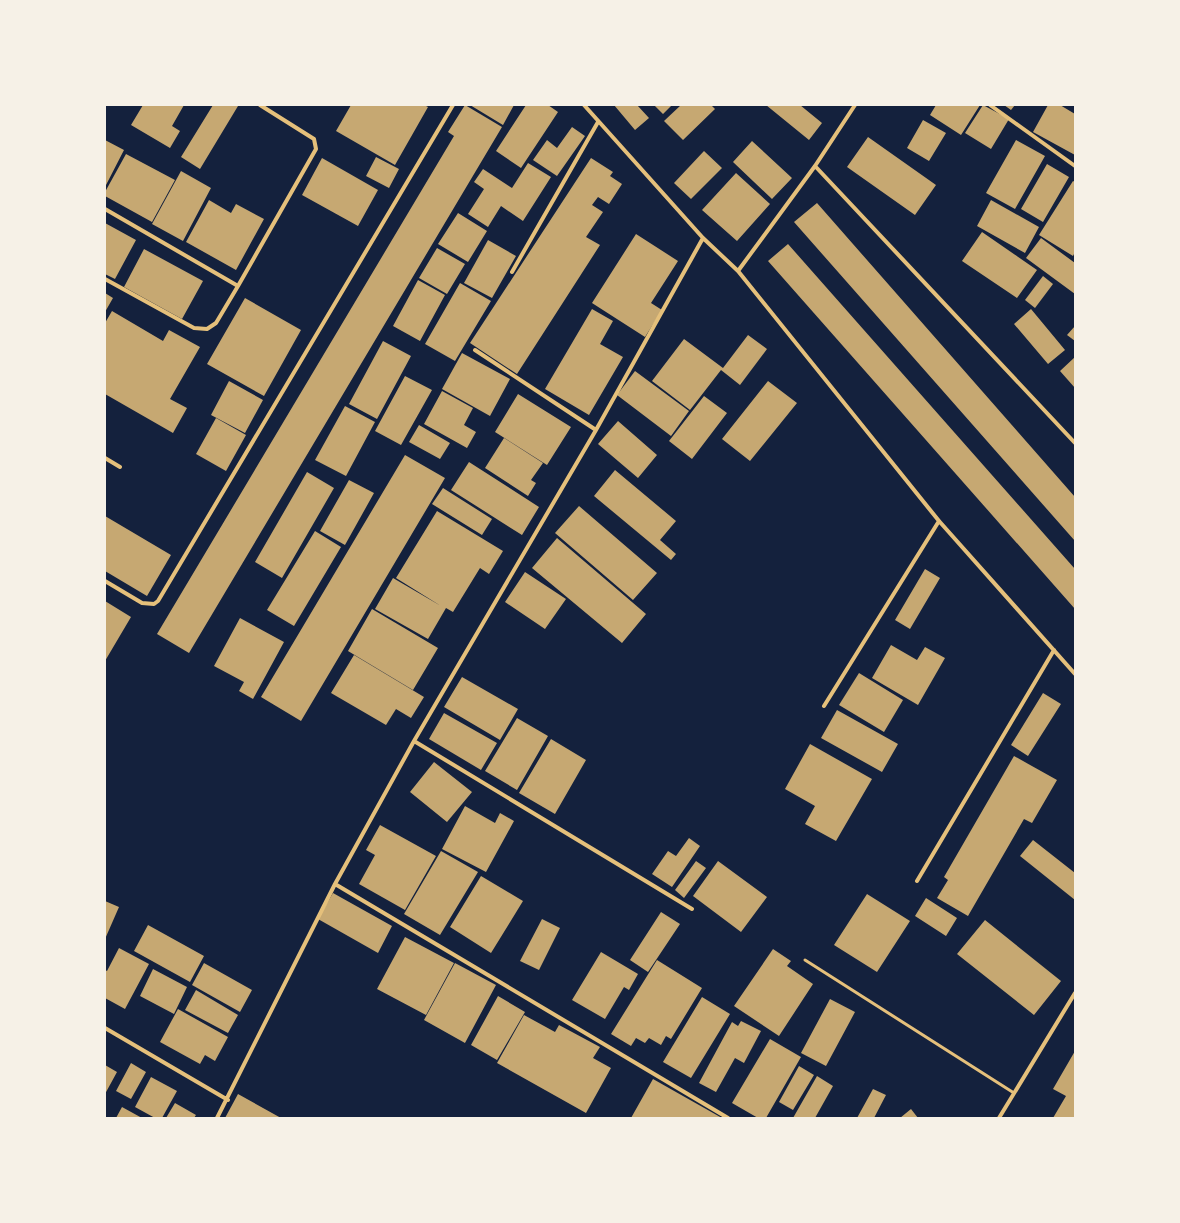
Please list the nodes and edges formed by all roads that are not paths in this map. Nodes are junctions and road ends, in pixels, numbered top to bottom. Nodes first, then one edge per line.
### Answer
1 (260, 105) edge
2 (453, 105) edge
3 (584, 105) edge
4 (855, 105) edge
5 (990, 105) edge
6 (598, 122) junction
7 (815, 166) junction
8 (1075, 166) edge
9 (105, 209) edge
10 (703, 238) junction
11 (738, 271) junction
12 (512, 272) dead end
13 (105, 279) edge
14 (238, 286) junction
15 (475, 350) dead end
16 (596, 430) junction
17 (1075, 443) edge
18 (105, 458) edge
19 (120, 467) dead end
20 (939, 520) junction
21 (105, 581) edge
22 (1054, 650) junction
23 (1075, 674) edge
24 (824, 706) dead end
25 (414, 741) junction
26 (917, 881) dead end
27 (335, 884) junction
28 (692, 909) dead end
29 (805, 960) dead end
30 (1075, 993) edge
31 (105, 1028) edge
32 (1014, 1093) junction
33 (228, 1100) junction
34 (217, 1118) edge
35 (728, 1118) edge
36 (999, 1118) edge

1 - 14 street
2 - 21 street
3 - 6 street
4 - 7 street
5 - 8 street
6 - 10 street
6 - 12 street
7 - 11 street
7 - 17 street
9 - 14 street
10 - 11 street
10 - 16 street
11 - 20 street
13 - 14 street
15 - 16 street
16 - 25 street
18 - 19 street
20 - 22 street
20 - 24 street
22 - 23 street
22 - 26 street
25 - 27 street
25 - 28 street
27 - 33 street
27 - 35 street
29 - 32 lane
30 - 32 street
31 - 33 street
32 - 36 street
33 - 34 street

